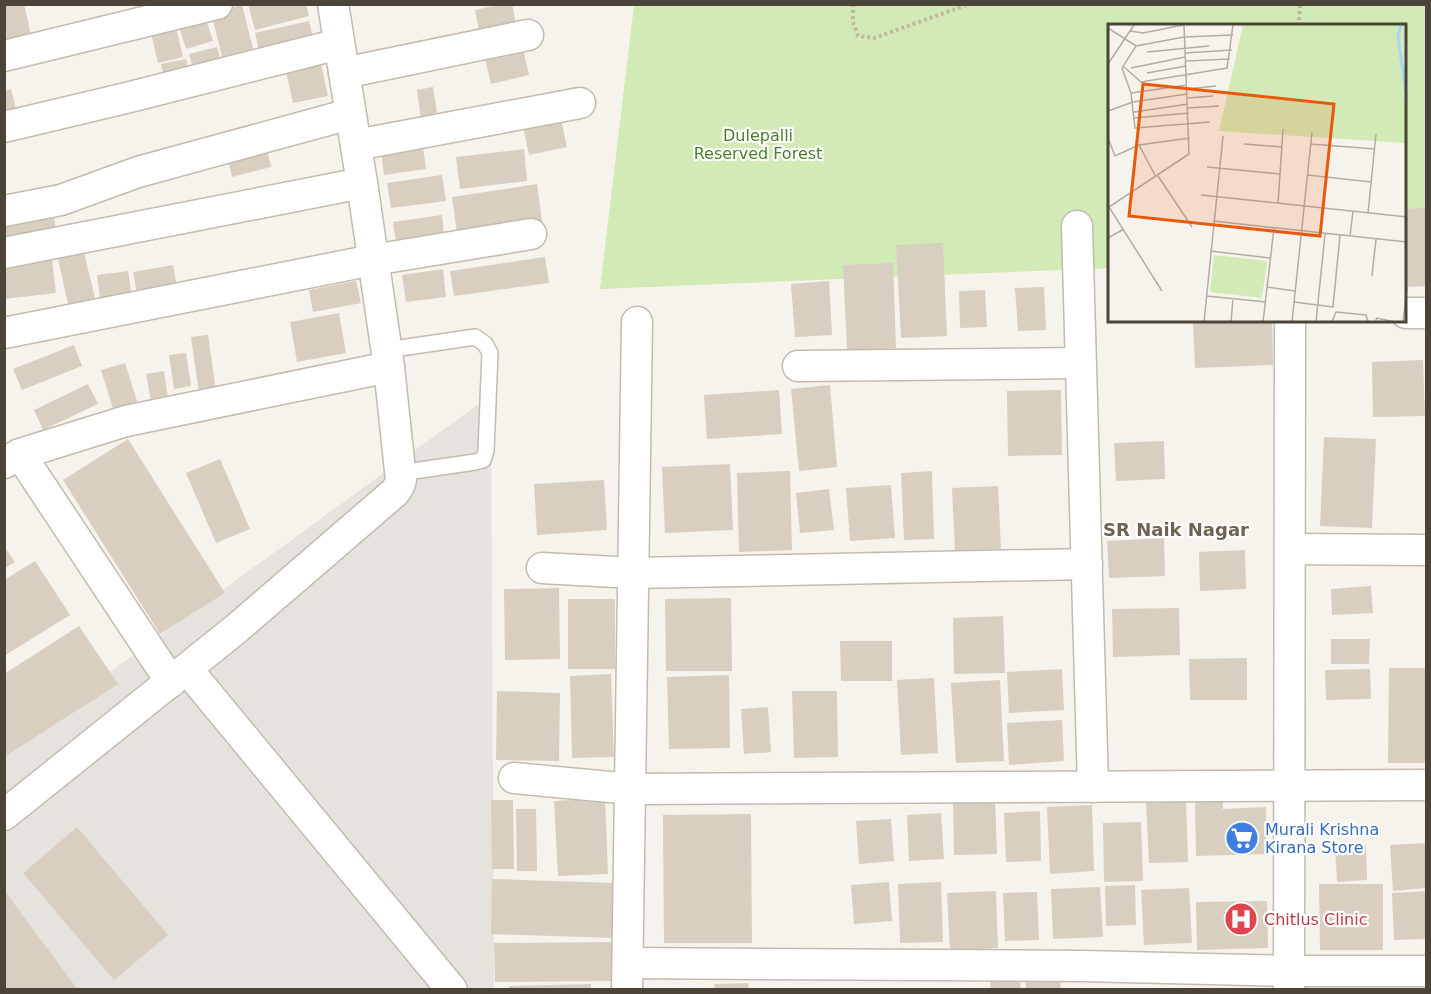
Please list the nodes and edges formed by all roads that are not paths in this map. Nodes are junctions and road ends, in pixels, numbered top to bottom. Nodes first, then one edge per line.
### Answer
1 (217, 4) edge
2 (333, 4) edge
3 (528, 35) dead end
4 (4, 56) edge
5 (341, 58) junction
6 (580, 103) dead end
7 (350, 114) junction
8 (4, 127) edge
9 (356, 145) junction
10 (362, 183) junction
11 (4, 211) edge
12 (1077, 226) dead end
13 (531, 234) dead end
14 (4, 253) edge
15 (373, 260) junction
16 (1407, 313) edge
17 (1426, 313) edge
18 (637, 322) dead end
19 (1290, 322) edge
20 (4, 333) edge
21 (388, 359) junction
22 (1080, 363) junction
23 (798, 366) dead end
24 (12, 459) edge
25 (400, 473) junction
26 (1290, 549) junction
27 (1426, 550) edge
28 (1087, 564) junction
29 (542, 568) dead end
30 (634, 573) junction
31 (179, 675) junction
32 (514, 778) dead end
33 (1426, 785) edge
34 (1289, 786) junction
35 (1094, 787) junction
36 (631, 789) junction
37 (4, 815) edge
38 (1426, 971) edge
39 (627, 976) edge
40 (1082, 978) edge
41 (1289, 980) edge
42 (452, 990) edge

1 - 4 street
2 - 5 street
3 - 5 street
5 - 7 street
5 - 8 street
6 - 9 street
7 - 9 street
7 - 11 street
9 - 10 street
10 - 14 street
10 - 15 street
12 - 22 street
13 - 15 street
15 - 20 street
15 - 21 street
16 - 17 street
18 - 30 street
19 - 26 street
21 - 24 street
21 - 25 street
21 - 25 lane
22 - 23 street
22 - 28 street
24 - 31 street
25 - 31 street
26 - 27 street
26 - 34 street
28 - 30 street
28 - 35 street
29 - 30 street
30 - 36 street
31 - 37 street
31 - 42 street
32 - 36 street
33 - 34 street
34 - 35 street
34 - 41 street
35 - 36 street
36 - 39 street
38 - 41 street
39 - 40 street
40 - 41 street

